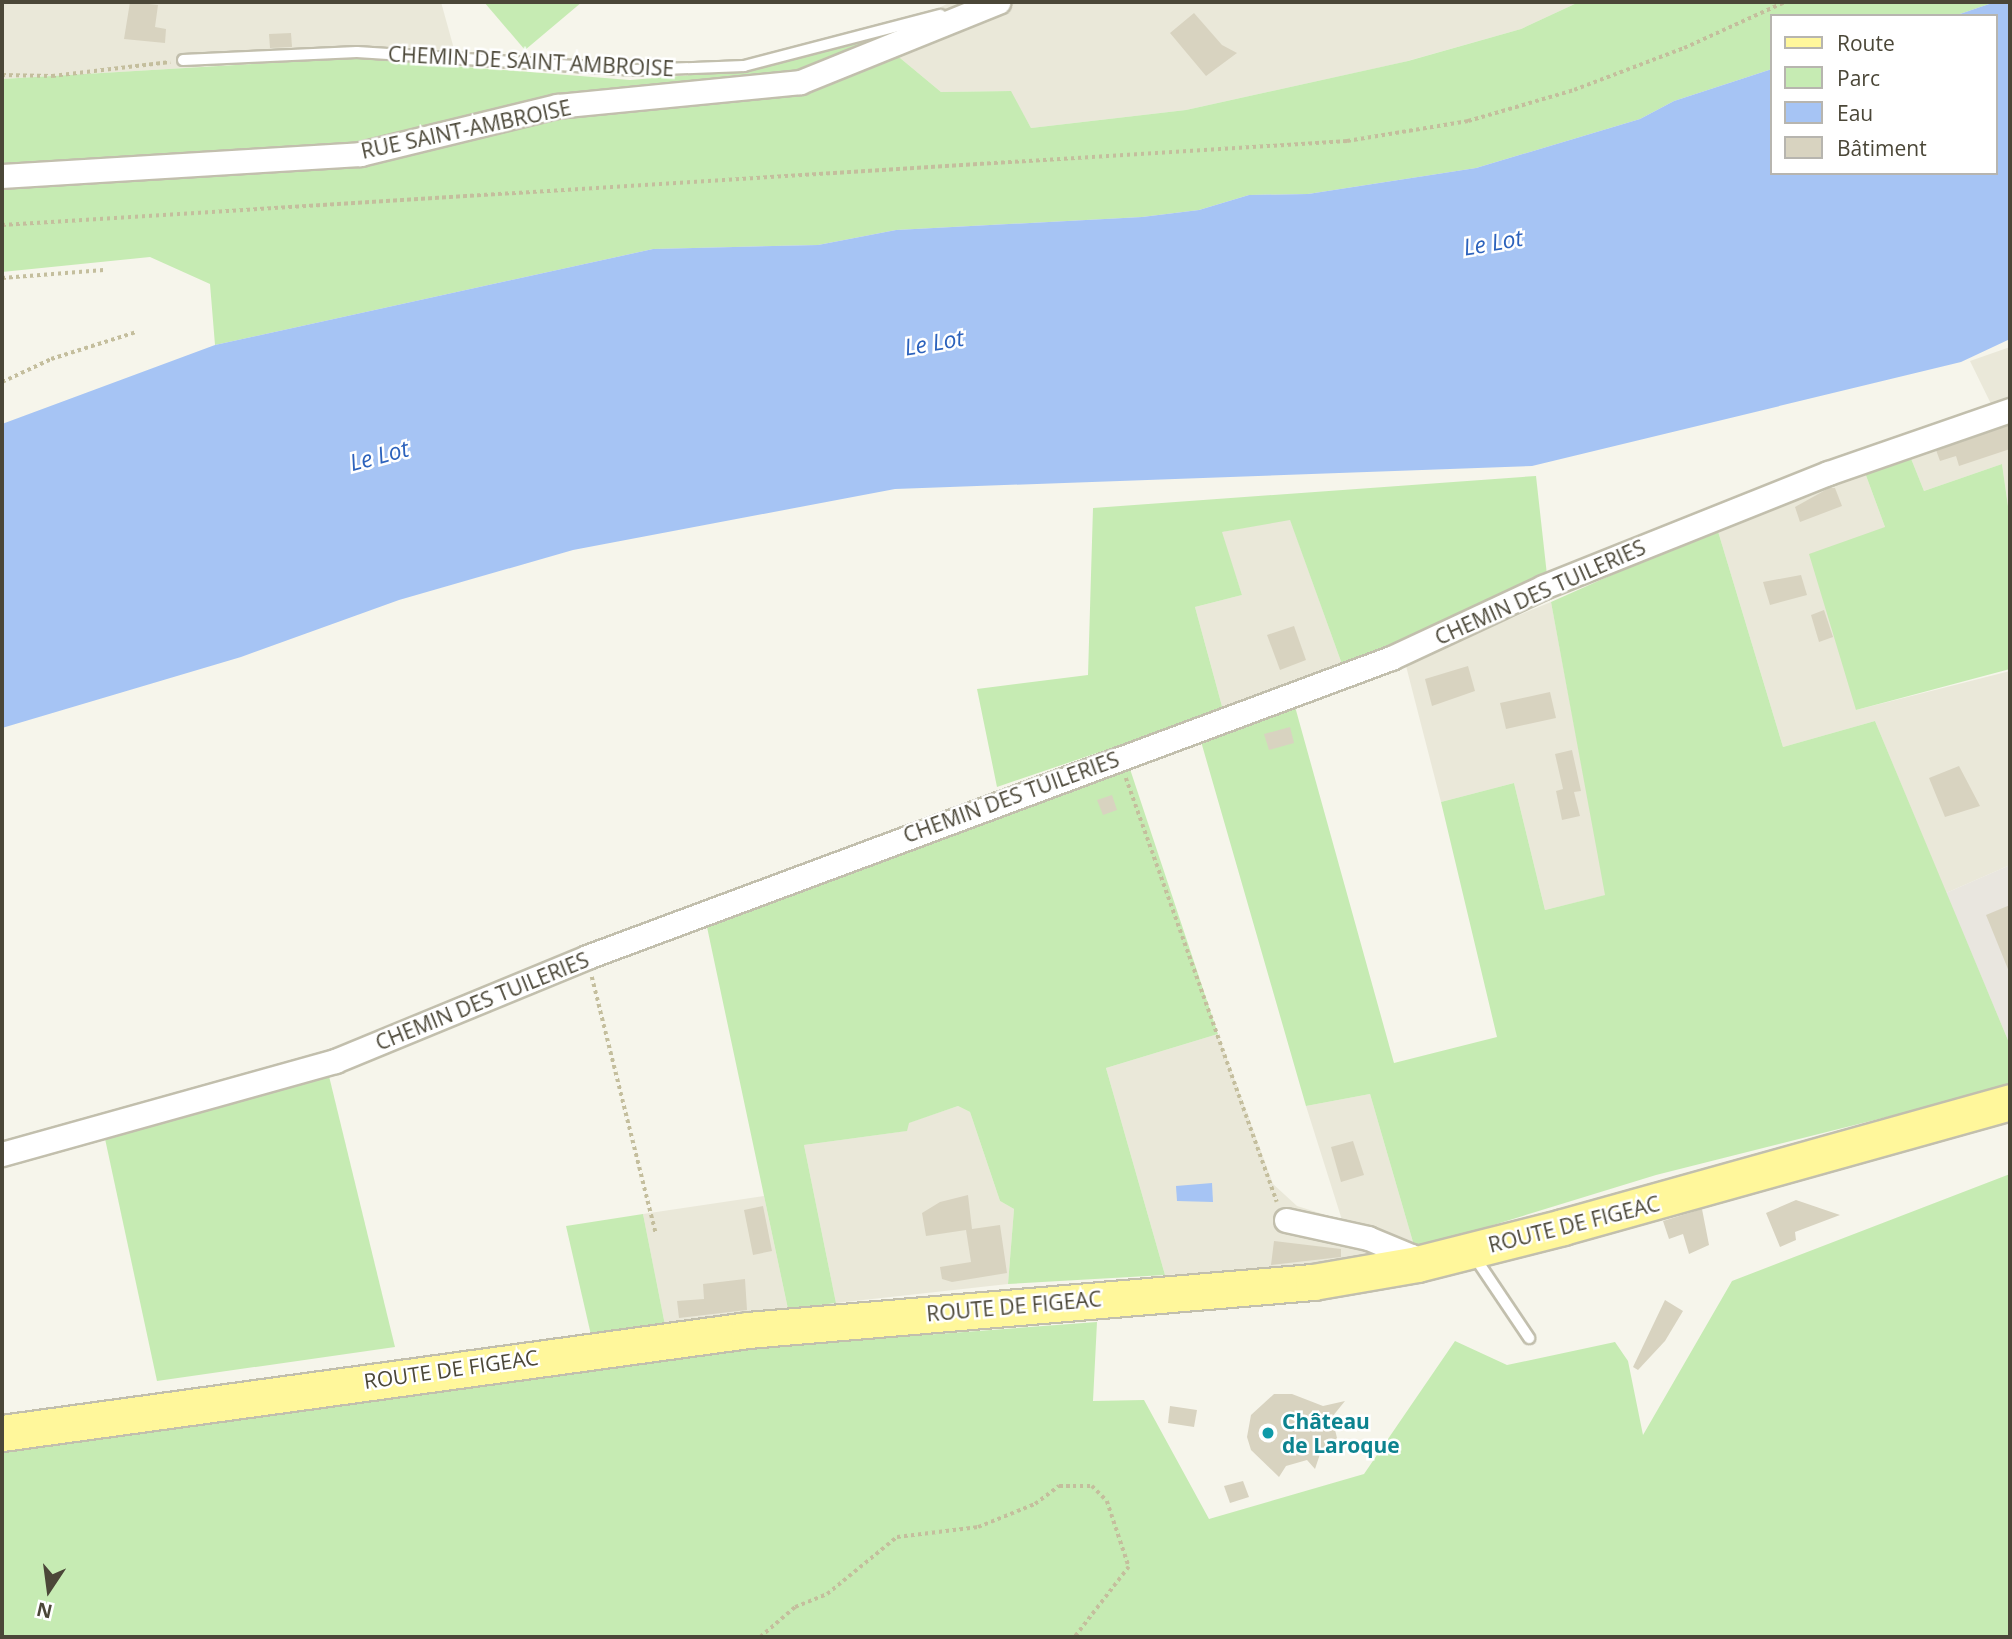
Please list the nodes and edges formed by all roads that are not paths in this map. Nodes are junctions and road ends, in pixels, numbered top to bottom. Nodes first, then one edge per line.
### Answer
1 (998, 2) edge
2 (956, 20) junction
3 (183, 60) road end
4 (2, 176) edge
5 (2010, 410) edge
6 (2010, 1102) edge
7 (2, 1154) edge
8 (1286, 1220) road end
9 (1470, 1251) junction
10 (1417, 1264) junction
11 (1529, 1338) dead end
12 (2, 1433) edge

1 - 2 street, RUE SAINT-AMBROISE
2 - 3 lane, CHEMIN DE SAINT AMBROISE
2 - 4 street, RUE SAINT-AMBROISE
5 - 7 street, CHEMIN DES TUILERIES
6 - 9 main road, ROUTE DE FIGEAC
8 - 10 street
9 - 10 main road, ROUTE DE FIGEAC
9 - 11 lane
10 - 12 main road, ROUTE DE FIGEAC

